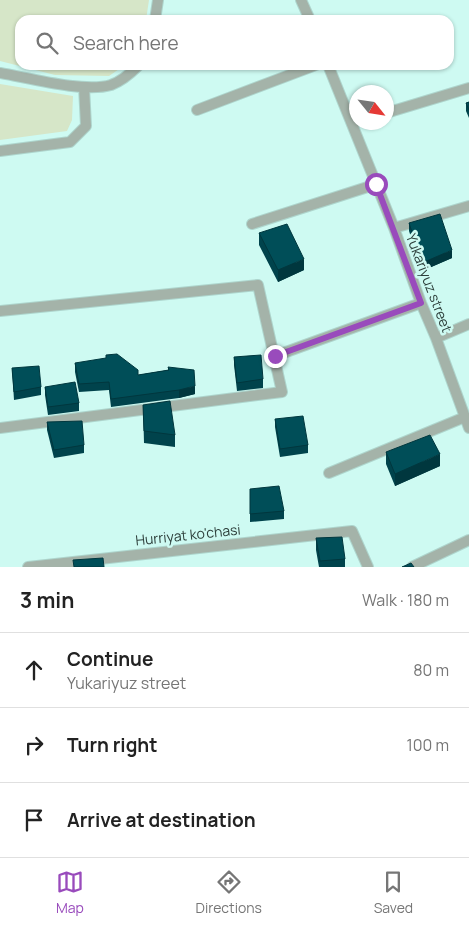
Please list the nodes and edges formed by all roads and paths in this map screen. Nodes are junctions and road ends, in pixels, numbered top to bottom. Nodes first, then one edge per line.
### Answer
1 (158, 0) edge
2 (304, 1) edge
3 (156, 15) edge
4 (308, 15) edge
5 (133, 70) edge
6 (303, 70) edge
7 (330, 70) edge
8 (0, 73) edge
9 (84, 87) junction
10 (469, 88) edge
11 (197, 110) dead end
12 (394, 111) edge
13 (349, 112) edge
14 (357, 130) edge
15 (0, 151) edge
16 (376, 184) junction
17 (469, 206) edge
18 (252, 224) dead end
19 (394, 228) junction
20 (421, 303) junction
21 (0, 311) edge
22 (469, 324) edge
23 (436, 338) junction
24 (275, 356) junction
25 (464, 417) junction
26 (0, 428) edge
27 (469, 428) edge
28 (329, 473) dead end
29 (469, 540) edge
30 (28, 567) edge
31 (368, 567) edge
32 (412, 567) edge

1 - 3 street
2 - 4 street
5 - 9 street
6 - 11 street
7 - 13 street, Yukariyuz street
8 - 9 street
9 - 15 street
10 - 12 street
14 - 16 street, Yukariyuz street
16 - 18 street
16 - 19 street, Yukariyuz street
17 - 19 street
19 - 20 street, Yukariyuz street
20 - 23 street, Yukariyuz street
20 - 24 street
21 - 24 street
22 - 23 street
23 - 25 street, Yukariyuz street
24 - 26 street
25 - 27 street, Yukariyuz street
25 - 28 street
29 - 32 street
30 - 31 street, Hurriyat ko'chasi

